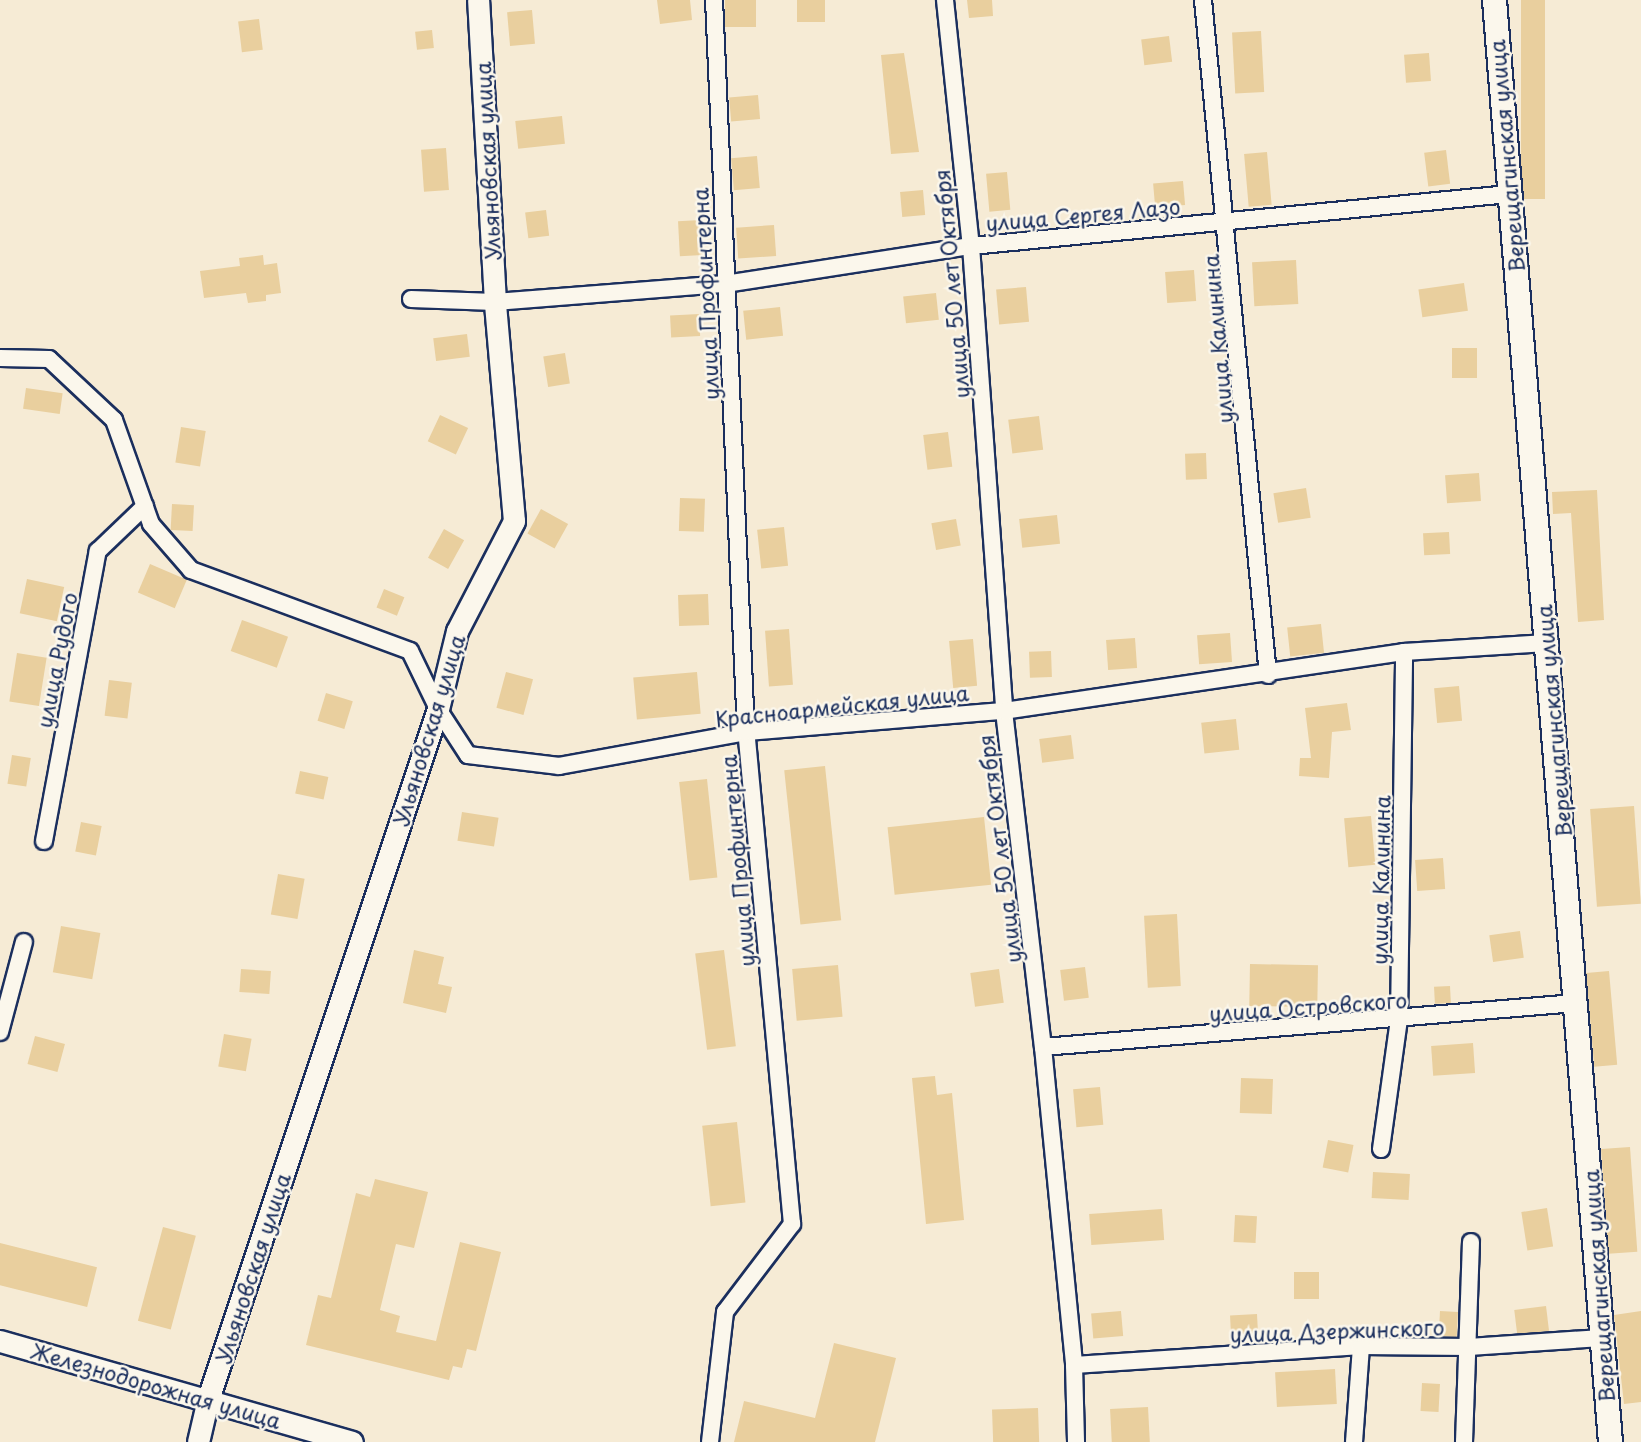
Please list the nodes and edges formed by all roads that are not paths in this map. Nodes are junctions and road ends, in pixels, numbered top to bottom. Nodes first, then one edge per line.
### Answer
1 (478, 0) edge
2 (714, 0) edge
3 (945, 0) edge
4 (1203, 0) edge
5 (1494, 0) edge
6 (1509, 194) junction
7 (1227, 222) junction
8 (971, 246) junction
9 (725, 284) junction
10 (411, 299) dead end
11 (495, 302) junction
12 (0, 358) edge
13 (145, 506) junction
14 (1547, 643) junction
15 (1404, 652) junction
16 (1268, 675) junction
17 (438, 709) junction
18 (1004, 711) junction
19 (746, 732) junction
20 (44, 841) dead end
21 (24, 942) dead end
22 (1576, 1003) junction
23 (1399, 1020) junction
24 (0, 1031) edge
25 (1043, 1047) junction
26 (1381, 1149) dead end
27 (1471, 1242) dead end
28 (1602, 1338) junction
29 (0, 1341) edge
30 (1361, 1346) junction
31 (1469, 1347) junction
32 (1074, 1365) junction
33 (208, 1399) junction
34 (198, 1442) edge
35 (352, 1442) edge
36 (710, 1442) edge
37 (1076, 1442) edge
38 (1354, 1442) edge
39 (1464, 1442) edge
40 (1610, 1442) edge

1 - 11 street, Ульяновская улица
2 - 9 street, улица Профинтерна
3 - 8 street, улица 50 лет Октября
4 - 7 street, улица Калинина
5 - 6 main road, Верещагинская улица
6 - 7 street, улица Сергея Лазо
6 - 14 main road, Верещагинская улица
7 - 8 street, улица Сергея Лазо
7 - 16 street, улица Калинина
8 - 9 street, улица Сергея Лазо
8 - 18 street, улица 50 лет Октября
9 - 11 street, улица Сергея Лазо
9 - 19 street, улица Профинтерна
10 - 11 street, улица Сергея Лазо
11 - 17 street, Ульяновская улица
12 - 13 street
13 - 17 street, Красноармейская улица
13 - 20 street, улица Рудого
14 - 15 street, Красноармейская улица
14 - 22 main road, Верещагинская улица
15 - 16 street, Красноармейская улица
15 - 23 street, улица Калинина
16 - 18 street, Красноармейская улица
17 - 19 street, Красноармейская улица
17 - 33 street, Ульяновская улица
18 - 19 street, Красноармейская улица
18 - 25 street, улица 50 лет Октября
19 - 36 street, улица Профинтерна
21 - 24 street
22 - 23 street, улица Островского
22 - 28 main road, Верещагинская улица
23 - 25 street, улица Островского
23 - 26 street, улица Калинина
25 - 32 street, улица 50 лет Октября
27 - 31 street
28 - 31 street, улица Дзержинского
28 - 40 main road, Верещагинская улица
29 - 33 street, Железнодорожная улица
30 - 31 street, улица Дзержинского
30 - 32 street, улица Дзержинского
30 - 38 street
31 - 39 street
32 - 37 street, улица 50 лет Октября
33 - 34 street, Ульяновская улица
33 - 35 street, Железнодорожная улица

